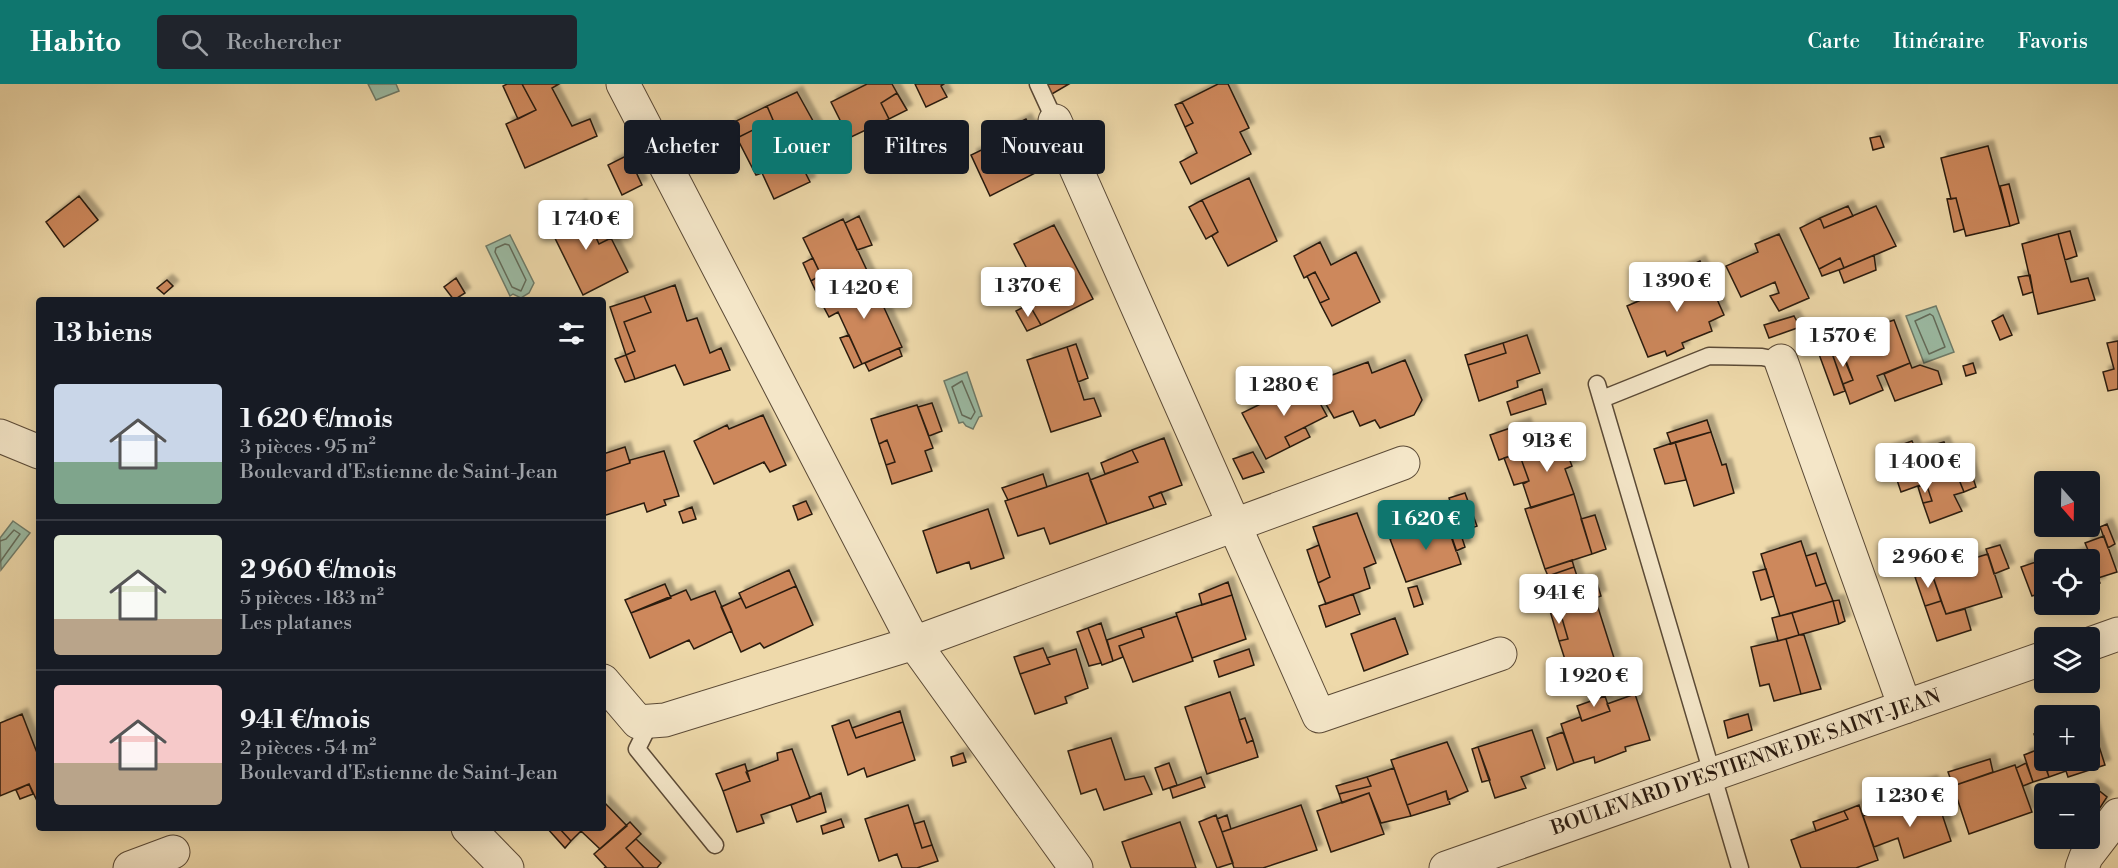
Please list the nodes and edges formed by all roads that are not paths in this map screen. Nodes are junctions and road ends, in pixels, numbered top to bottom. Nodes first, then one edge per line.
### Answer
1 (623, 84) edge
2 (1038, 84) edge
3 (1055, 120) edge
4 (1078, 174) edge
5 (1781, 361) joint
6 (0, 436) edge
7 (36, 452) edge
8 (1403, 463) dead end
9 (1234, 525) junction
10 (2118, 634) edge
11 (2100, 640) edge
12 (914, 643) junction
13 (1500, 654) dead end
14 (2034, 662) edge
15 (606, 685) edge
16 (1905, 707) junction
17 (651, 721) junction
18 (1712, 776) junction
19 (2118, 815) edge
20 (471, 831) edge
21 (716, 845) dead end
22 (173, 852) dead end
23 (130, 868) edge
24 (507, 868) edge
25 (1076, 868) edge
26 (1446, 868) edge
27 (1740, 868) edge
28 (2082, 868) edge

1 - 12 street
2 - 3 lane
4 - 9 street
5 - 16 street
5 - 18 lane
6 - 7 street
8 - 9 street
9 - 12 street
9 - 13 street
10 - 11 street
12 - 17 street
12 - 25 street
14 - 16 street, BOULEVARD D'ESTIENNE DE SAINT-JEAN
15 - 17 street
16 - 18 street, BOULEVARD D'ESTIENNE DE SAINT-JEAN
17 - 21 lane
18 - 26 street, BOULEVARD D'ESTIENNE DE SAINT-JEAN
18 - 27 lane
19 - 28 street
20 - 24 street
22 - 23 street

